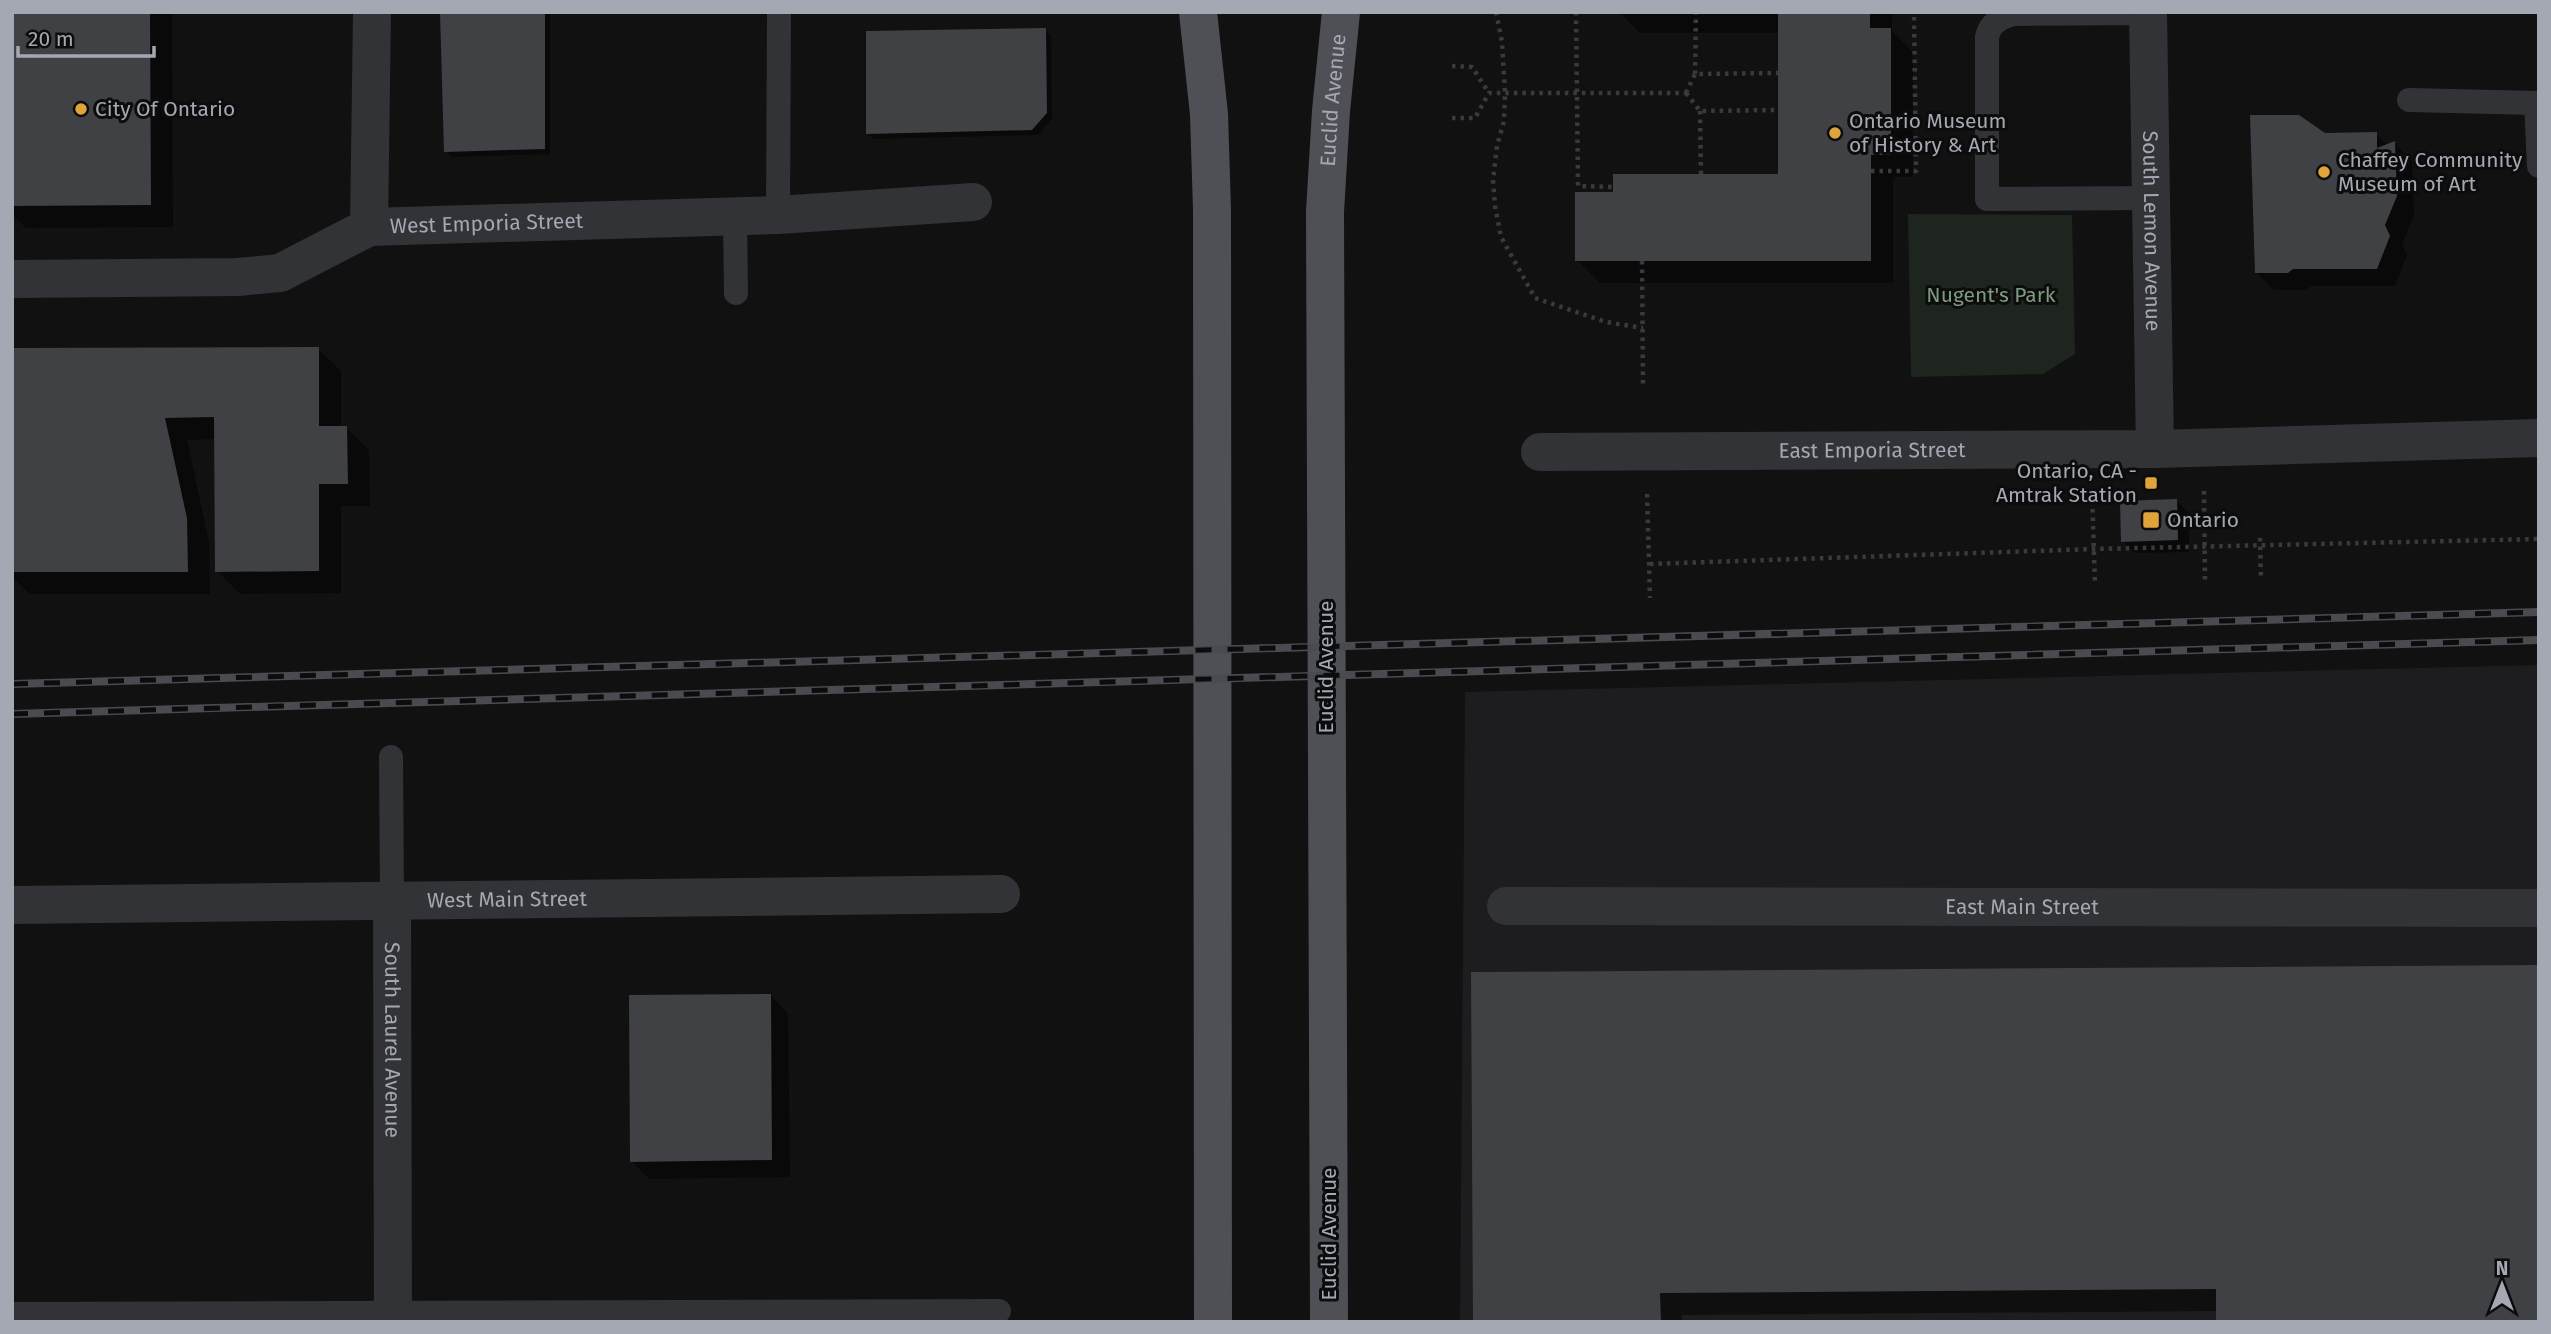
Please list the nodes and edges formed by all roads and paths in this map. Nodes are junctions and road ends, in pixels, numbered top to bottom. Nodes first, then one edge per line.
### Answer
1 (372, 12) edge
2 (779, 12) edge
3 (1198, 12) edge
4 (1341, 12) edge
5 (1496, 12) edge
6 (1576, 12) edge
7 (1696, 12) edge
8 (1914, 12) edge
9 (2148, 13) edge
10 (1452, 66) dead end
11 (1695, 74) junction
12 (1778, 74) dead end
13 (1489, 93) junction
14 (1505, 93) junction
15 (1576, 93) junction
16 (1686, 93) junction
17 (2409, 100) dead end
18 (1778, 110) dead end
19 (1700, 111) junction
20 (1452, 118) dead end
21 (2539, 166) edge
22 (1871, 171) dead end
23 (1701, 174) dead end
24 (1613, 187) dead end
25 (2151, 198) junction
26 (973, 202) dead end
27 (778, 215) junction
28 (735, 216) junction
29 (369, 227) junction
30 (1642, 261) dead end
31 (12, 279) edge
32 (736, 293) dead end
33 (1643, 328) junction
34 (1643, 384) dead end
35 (2539, 438) edge
36 (2203, 447) junction
37 (2091, 449) junction
38 (2155, 449) junction
39 (1646, 451) junction
40 (1540, 452) dead end
41 (2260, 538) dead end
42 (2539, 539) edge
43 (2261, 546) junction
44 (2205, 547) junction
45 (2094, 549) junction
46 (1650, 564) junction
47 (2261, 580) dead end
48 (2205, 582) dead end
49 (2095, 585) dead end
50 (1650, 598) dead end
51 (391, 757) dead end
52 (1001, 894) dead end
53 (392, 900) junction
54 (12, 905) edge
55 (1506, 906) dead end
56 (2539, 908) edge
57 (999, 1311) dead end
58 (12, 1314) edge
59 (393, 1317) edge
60 (1213, 1322) edge
61 (1329, 1322) edge

1 - 29 street
2 - 27 lane
3 - 60 main road
4 - 61 main road, Euclid Avenue
5 - 14 path
6 - 15 path
7 - 11 path
8 - 22 path
9 - 25 street, South Lemon Avenue
9 - 25 lane
10 - 13 path
11 - 12 path
11 - 16 path
13 - 14 path
13 - 20 path
14 - 15 path
14 - 33 path
15 - 16 path
15 - 24 path
16 - 19 path
17 - 21 lane
18 - 19 path
19 - 23 path
25 - 38 street, South Lemon Avenue
26 - 27 street, West Emporia Street
27 - 28 street, West Emporia Street
28 - 29 street, West Emporia Street
28 - 32 lane
29 - 31 street, West Emporia Street
30 - 33 path
33 - 34 path
35 - 36 street, East Emporia Street
36 - 38 street, East Emporia Street
36 - 44 path
37 - 38 street, East Emporia Street
37 - 39 street, East Emporia Street
37 - 45 path
39 - 40 street, East Emporia Street
39 - 46 path
41 - 43 path
42 - 43 path
43 - 44 path
43 - 47 path
44 - 45 path
44 - 48 path
45 - 46 path
45 - 49 path
46 - 50 path
51 - 53 lane, South Laurel Avenue
52 - 53 street, West Main Street
53 - 54 street, West Main Street
53 - 59 street, South Laurel Avenue
55 - 56 street, East Main Street
57 - 59 lane
58 - 59 lane

